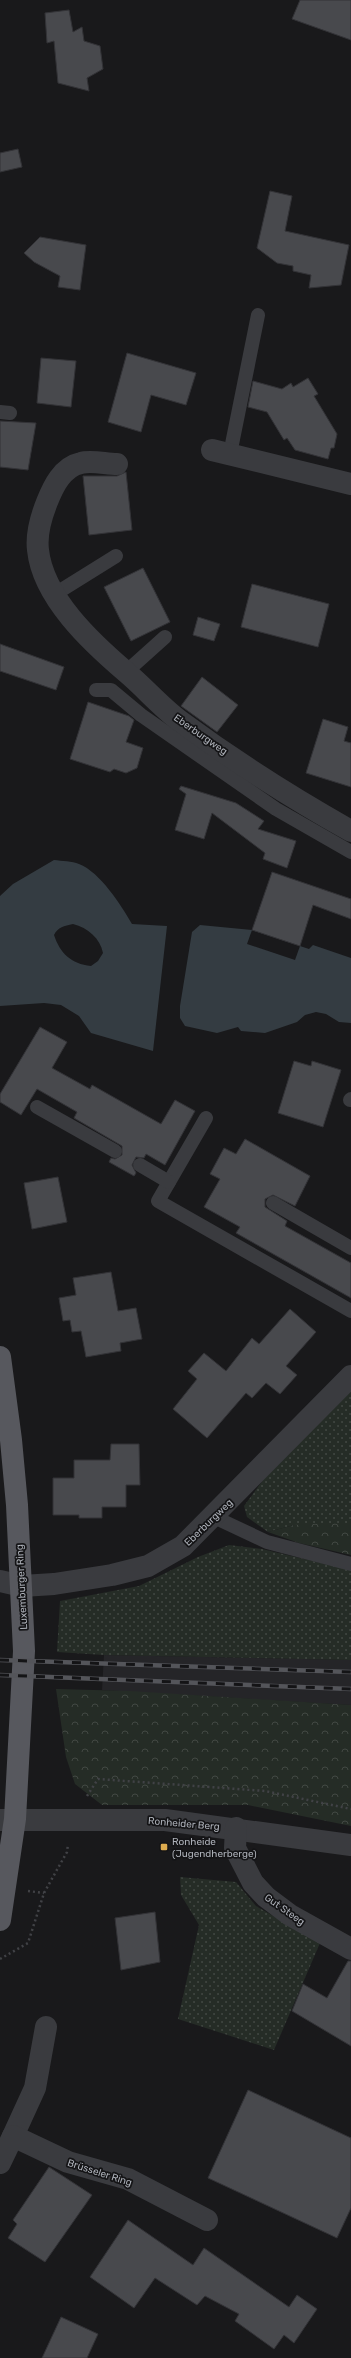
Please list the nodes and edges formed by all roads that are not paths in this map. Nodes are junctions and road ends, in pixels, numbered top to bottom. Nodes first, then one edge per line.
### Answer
1 (258, 315) dead end
2 (221, 452) joint
3 (117, 464) dead end
4 (351, 484) edge
5 (116, 556) dead end
6 (55, 594) junction
7 (165, 637) dead end
8 (126, 672) junction
9 (96, 690) dead end
10 (351, 831) edge
11 (351, 852) edge
12 (37, 1107) dead end
13 (206, 1118) dead end
14 (115, 1151) dead end
15 (140, 1165) dead end
16 (169, 1182) junction
17 (272, 1203) dead end
18 (351, 1248) edge
19 (351, 1311) edge
20 (0, 1357) edge
21 (351, 1376) edge
22 (214, 1517) junction
23 (351, 1564) edge
24 (0, 1581) edge
25 (22, 1586) junction
26 (7, 1819) edge
27 (236, 1828) junction
28 (351, 1845) edge
29 (0, 1920) edge
30 (351, 1949) edge
31 (46, 2027) dead end
32 (13, 2136) junction
33 (0, 2163) edge
34 (207, 2220) dead end

1 - 2 lane
2 - 4 street
3 - 6 street, Eberburgweg
5 - 6 lane
6 - 8 street, Eberburgweg
7 - 8 lane
8 - 10 street, Eberburgweg
9 - 11 lane
12 - 14 lane
13 - 16 lane
15 - 16 lane
16 - 19 lane
17 - 18 lane
20 - 25 main road, Luxemburger Ring
21 - 22 street, Eberburgweg
22 - 23 lane
22 - 25 street, Eberburgweg
24 - 25 street, Eberburgweg
25 - 26 main road, Luxemburger Ring
26 - 27 street, Ronheider Berg
26 - 29 main road
27 - 28 street, Ronheider Berg
27 - 30 street, Gut Steeg
31 - 32 street
32 - 33 street
32 - 34 street, Brüsseler Ring

